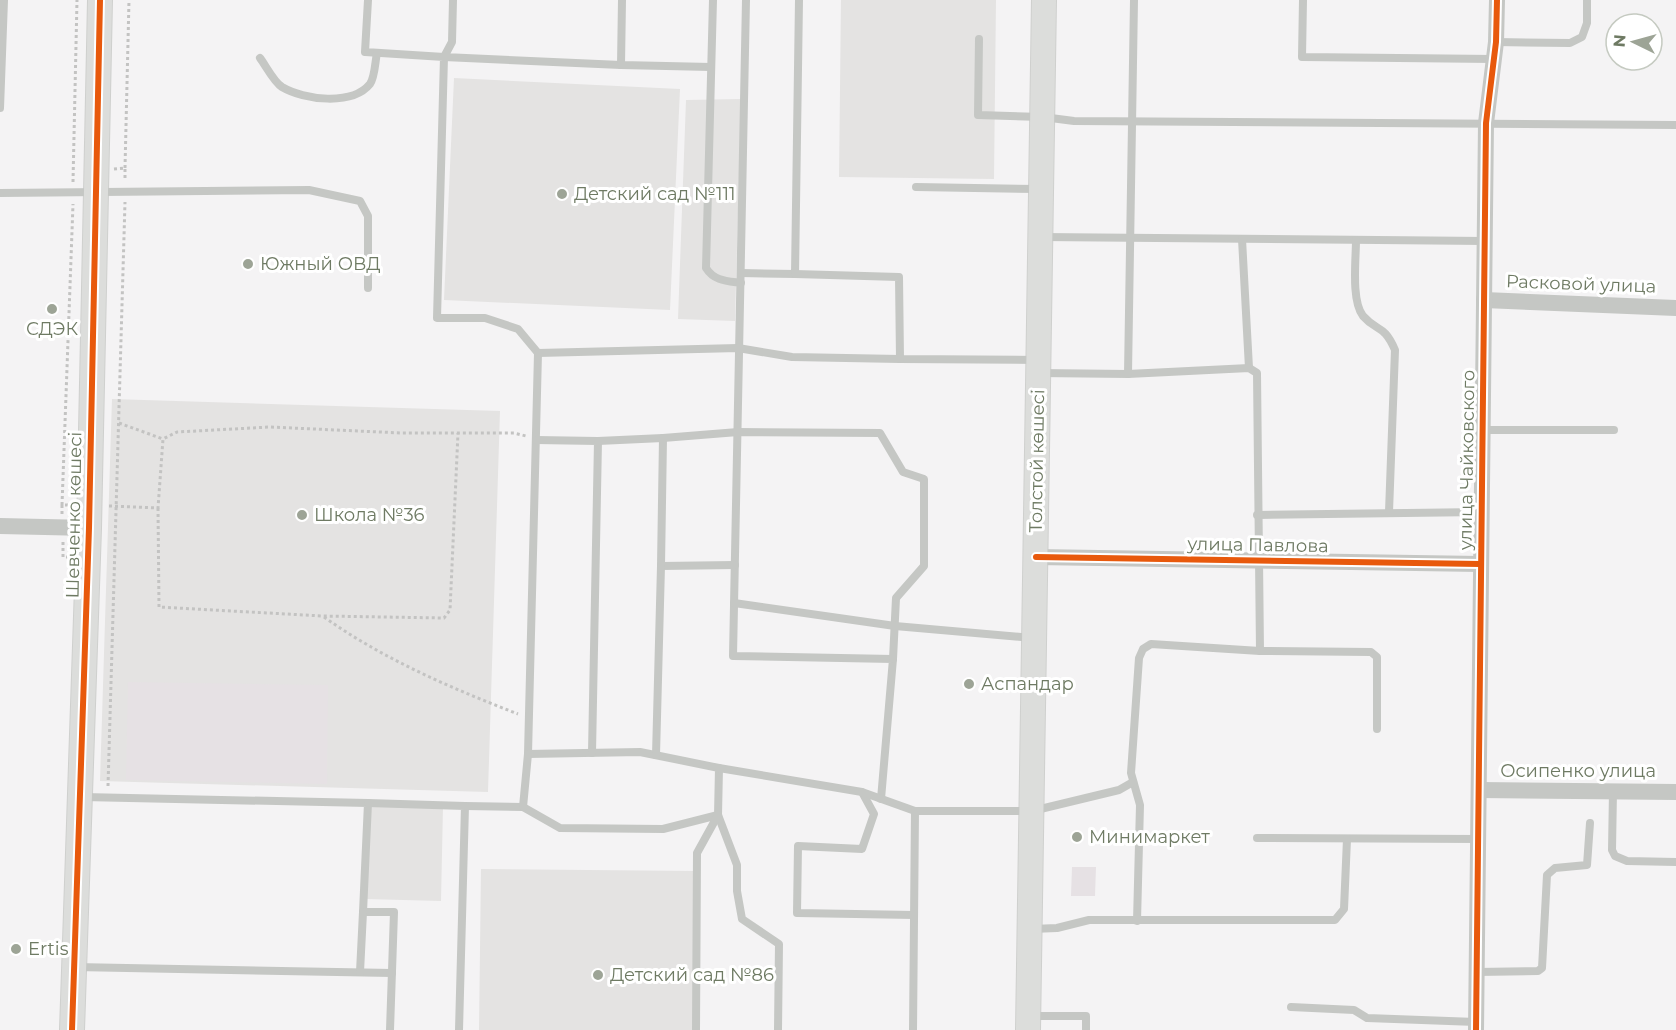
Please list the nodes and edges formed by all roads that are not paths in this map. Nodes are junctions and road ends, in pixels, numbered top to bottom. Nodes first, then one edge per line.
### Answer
1 (4, 0) edge
2 (100, 0) edge
3 (368, 0) edge
4 (453, 0) edge
5 (622, 0) edge
6 (713, 0) edge
7 (746, 0) edge
8 (799, 0) edge
9 (1044, 0) edge
10 (1134, 0) edge
11 (1303, 0) edge
12 (1497, 0) edge
13 (1587, 0) edge
14 (979, 39) dead end
15 (1495, 51) junction
16 (377, 53) junction
17 (260, 57) dead end
18 (444, 57) junction
19 (621, 65) junction
20 (711, 67) junction
21 (0, 108) edge
22 (1042, 117) junction
23 (1132, 122) junction
24 (1486, 123) junction
25 (1676, 125) edge
26 (916, 187) dead end
27 (1041, 189) junction
28 (0, 193) edge
29 (84, 194) junction
30 (1041, 237) junction
31 (1131, 238) junction
32 (1242, 239) junction
33 (1356, 240) junction
34 (1485, 241) junction
35 (741, 273) junction
36 (795, 274) junction
37 (741, 283) junction
38 (368, 288) dead end
39 (1484, 300) junction
40 (1676, 308) edge
41 (738, 348) junction
42 (538, 353) junction
43 (900, 359) junction
44 (1039, 367) junction
45 (1250, 368) junction
46 (1128, 374) junction
47 (1483, 430) junction
48 (1614, 430) dead end
49 (738, 432) junction
50 (663, 438) junction
51 (536, 440) junction
52 (598, 441) junction
53 (1389, 512) junction
54 (1481, 512) junction
55 (1257, 515) junction
56 (0, 526) edge
57 (89, 528) junction
58 (1036, 556) junction
59 (1257, 560) junction
60 (1480, 564) junction
61 (735, 565) junction
62 (661, 566) junction
63 (734, 603) junction
64 (895, 626) junction
65 (1035, 638) junction
66 (1260, 651) junction
67 (893, 659) junction
68 (1377, 729) dead end
69 (592, 753) junction
70 (528, 754) junction
71 (656, 756) junction
72 (719, 768) junction
73 (1133, 782) junction
74 (1479, 790) junction
75 (1614, 791) junction
76 (862, 792) junction
77 (1676, 792) edge
78 (80, 796) junction
79 (881, 799) junction
80 (368, 803) junction
81 (465, 806) junction
82 (524, 807) junction
83 (1032, 811) junction
84 (915, 812) junction
85 (718, 815) junction
86 (1590, 823) dead end
87 (1257, 837) dead end
88 (1347, 839) junction
89 (1477, 839) junction
90 (1676, 862) edge
91 (363, 912) junction
92 (914, 915) junction
93 (1137, 921) junction
94 (1030, 929) junction
95 (74, 967) junction
96 (360, 972) junction
97 (1477, 972) junction
98 (392, 973) junction
99 (1291, 1007) dead end
100 (1028, 1023) edge
101 (1476, 1026) edge
102 (72, 1030) edge
103 (390, 1030) edge
104 (459, 1030) edge
105 (696, 1030) edge
106 (778, 1030) edge
107 (913, 1030) edge
108 (1086, 1030) edge

1 - 21 lane
2 - 29 street, Шевченко көшесі
3 - 16 lane
4 - 18 lane
5 - 19 lane
6 - 20 lane
7 - 35 lane
8 - 36 lane
9 - 22 street, Толстой көшесі
10 - 23 lane
11 - 15 lane
12 - 15 street, улица Чайковского
13 - 15 lane
14 - 22 lane
15 - 24 street, улица Чайковского
16 - 17 lane
16 - 18 lane
18 - 19 lane
18 - 42 lane
19 - 20 lane
20 - 37 lane
22 - 23 lane
22 - 27 street, Толстой көшесі
23 - 24 lane
23 - 31 lane
24 - 25 lane
24 - 34 street, улица Чайковского
26 - 27 lane
27 - 30 street, Толстой көшесі
28 - 29 lane
29 - 38 lane
29 - 57 street, Шевченко көшесі
30 - 31 lane
30 - 44 street, Толстой көшесі
31 - 32 lane
31 - 46 lane
32 - 33 lane
32 - 45 lane
33 - 34 lane
33 - 53 lane
34 - 39 street, улица Чайковского
35 - 36 lane
35 - 37 lane
36 - 43 lane
37 - 41 lane
39 - 40 street, Расковой улица
39 - 47 street, улица Чайковского
41 - 42 lane
41 - 43 lane
41 - 49 lane
42 - 51 lane
43 - 44 lane
44 - 46 lane
44 - 58 street, Толстой көшесі
45 - 46 lane
45 - 55 lane
47 - 48 lane
47 - 54 street, улица Чайковского
49 - 50 lane
49 - 61 lane
49 - 64 lane
50 - 52 lane
50 - 62 lane
51 - 52 lane
51 - 70 lane
52 - 69 lane
53 - 54 lane
53 - 55 lane
54 - 60 street, улица Чайковского
55 - 59 lane
56 - 57 street
57 - 78 street, Шевченко көшесі
58 - 59 street, улица Павлова
58 - 65 street, Толстой көшесі
59 - 60 street, улица Павлова
59 - 66 lane
60 - 74 street, улица Чайковского
61 - 62 lane
61 - 63 lane
62 - 71 lane
63 - 64 lane
63 - 67 lane
64 - 65 lane
64 - 67 lane
65 - 83 street, Толстой көшесі
66 - 68 lane
66 - 73 lane
67 - 79 lane
69 - 70 lane
69 - 71 lane
70 - 82 lane
71 - 72 lane
72 - 76 lane
72 - 85 lane
73 - 83 lane
73 - 93 lane
74 - 75 street, Осипенко улица
74 - 89 street, улица Чайковского
75 - 77 street, Осипенко улица
75 - 90 lane
76 - 79 lane
76 - 92 lane
78 - 80 lane
78 - 95 street, Шевченко көшесі
79 - 84 lane
80 - 81 lane
80 - 91 lane
81 - 82 lane
81 - 104 lane
82 - 85 lane
83 - 84 lane
83 - 94 street, Толстой көшесі
84 - 92 lane
85 - 105 lane
85 - 106 lane
86 - 97 lane
87 - 88 lane
88 - 89 lane
88 - 93 lane
89 - 97 street, улица Чайковского
91 - 96 lane
91 - 98 lane
92 - 107 lane
93 - 94 lane
94 - 100 street, Толстой көшесі
95 - 96 lane
95 - 102 street, Шевченко көшесі
96 - 98 lane
97 - 101 street, улица Чайковского
98 - 103 lane
99 - 101 lane
100 - 108 lane

